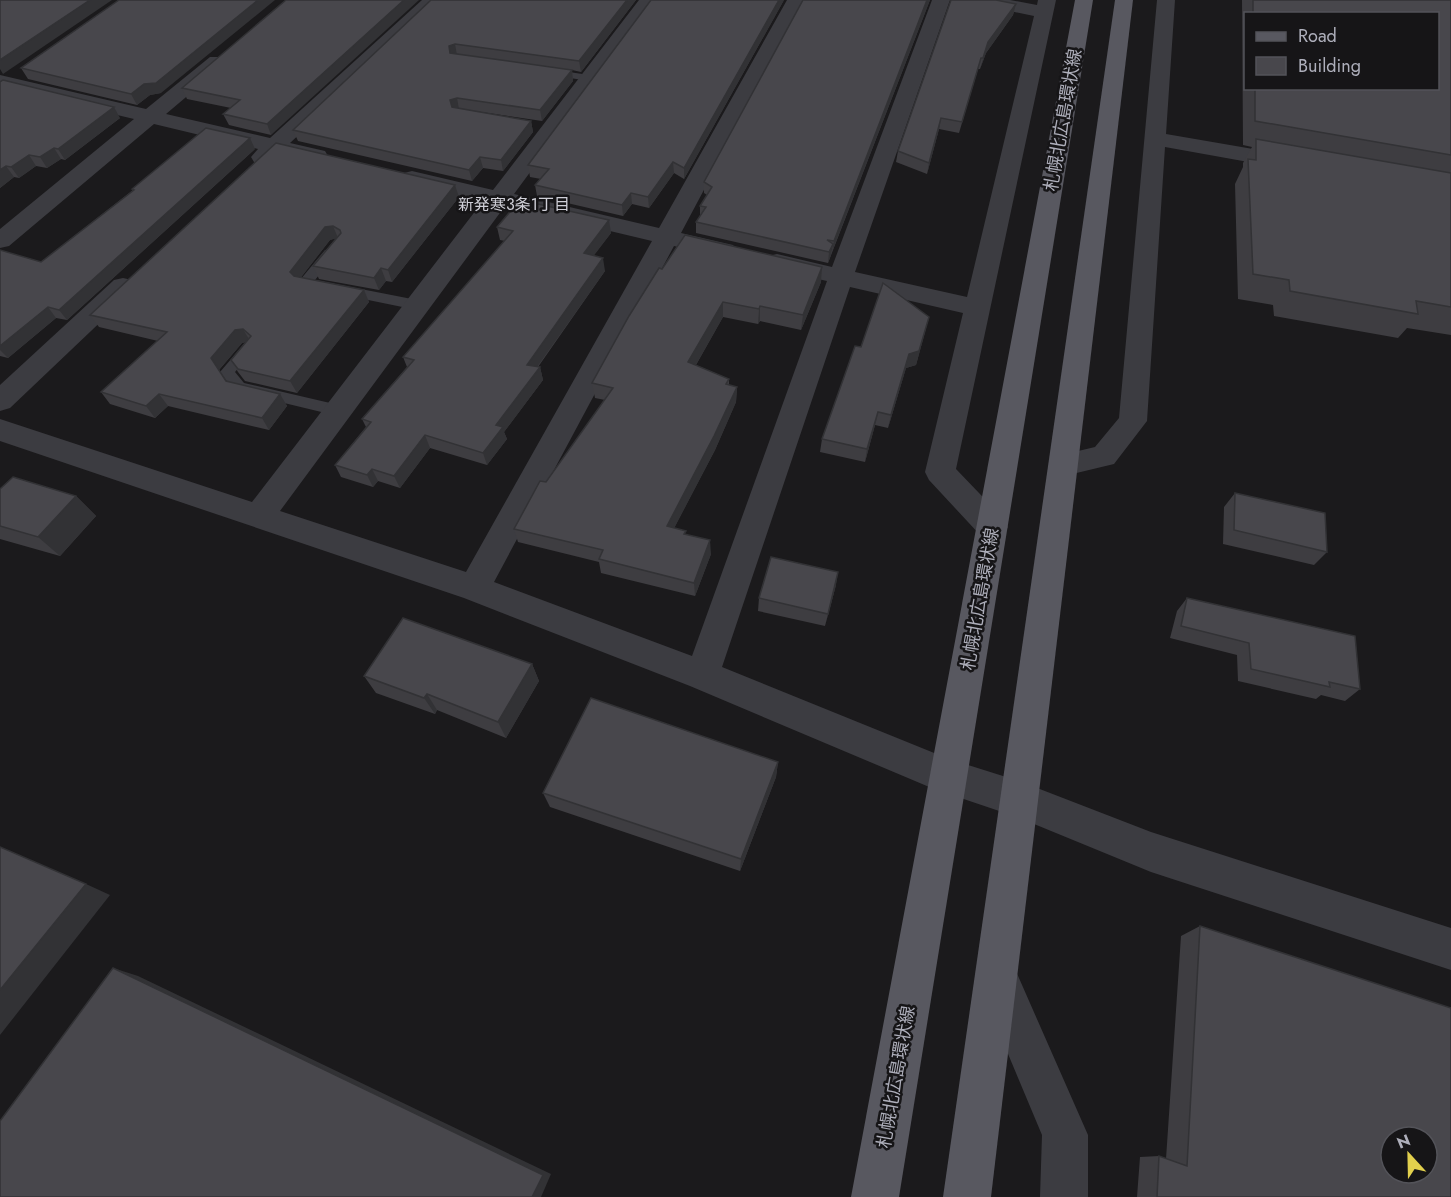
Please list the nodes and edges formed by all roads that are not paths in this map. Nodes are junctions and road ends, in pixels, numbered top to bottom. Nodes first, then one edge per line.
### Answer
1 (433, 0) edge
2 (796, 0) edge
3 (941, 0) edge
4 (981, 0) edge
5 (1084, 0) edge
6 (1124, 0) edge
7 (1166, 0) edge
8 (640, 1) edge
9 (1045, 6) edge
10 (229, 51) edge
11 (28, 68) edge
12 (534, 70) edge
13 (589, 78) junction
14 (2, 84) edge
15 (151, 117) junction
16 (1155, 139) junction
17 (274, 146) junction
18 (341, 162) edge
19 (1314, 167) edge
20 (249, 170) edge
21 (386, 172) edge
22 (498, 198) junction
23 (666, 237) junction
24 (0, 241) edge
25 (337, 244) edge
26 (137, 273) edge
27 (841, 277) junction
28 (417, 305) junction
29 (977, 308) junction
30 (249, 348) edge
31 (0, 401) edge
32 (338, 410) junction
33 (0, 430) edge
34 (1064, 465) junction
35 (258, 517) junction
36 (992, 527) junction
37 (474, 588) junction
38 (702, 675) junction
39 (948, 776) junction
40 (1019, 799) junction
41 (1451, 949) edge
42 (996, 975) junction
43 (875, 1197) edge
44 (967, 1197) edge
45 (1064, 1197) edge

1 - 17 street
2 - 23 street
3 - 27 street
4 - 9 street
5 - 36 main road, 札幌北広島環状線
6 - 34 main road
7 - 16 street
8 - 13 street
9 - 29 street
10 - 15 street
11 - 14 street
12 - 13 lane
13 - 22 street
14 - 15 street
15 - 17 street
15 - 24 street
16 - 19 street
16 - 34 street
17 - 18 street
17 - 20 street
21 - 22 street
22 - 23 street
22 - 28 street
23 - 27 street
23 - 37 street
25 - 28 lane
26 - 31 street
27 - 29 street
27 - 38 street
28 - 32 street
29 - 36 street
30 - 32 lane
32 - 35 street
33 - 35 street
34 - 40 main road
35 - 37 street
36 - 39 main road, 札幌北広島環状線
37 - 38 street
38 - 39 street
39 - 40 street
39 - 43 main road, 札幌北広島環状線
40 - 41 street
40 - 42 main road
42 - 44 main road
42 - 45 street

